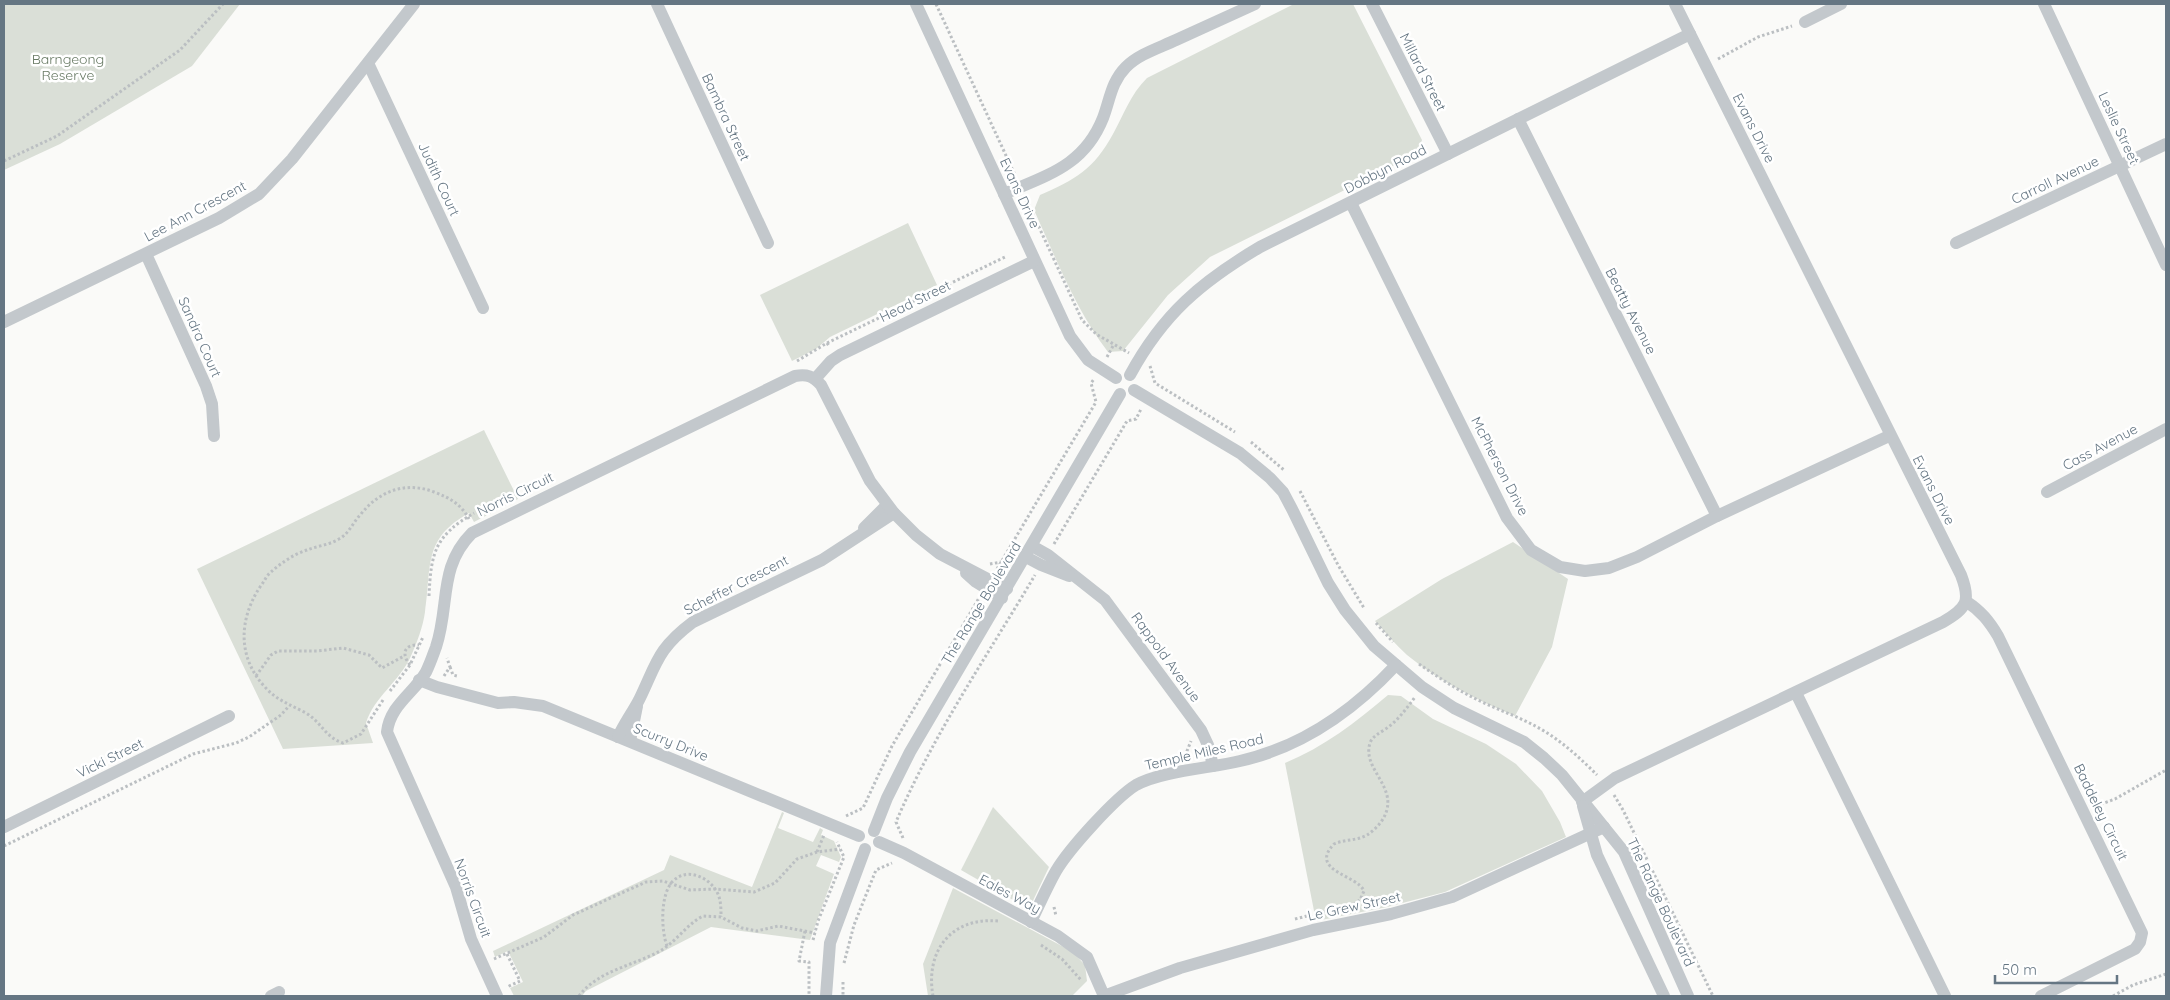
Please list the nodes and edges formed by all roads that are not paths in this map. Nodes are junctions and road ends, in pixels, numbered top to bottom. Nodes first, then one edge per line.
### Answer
1 (414, 4) edge
2 (657, 4) edge
3 (916, 4) edge
4 (1255, 4) edge
5 (1372, 4) edge
6 (1675, 4) edge
7 (1841, 4) edge
8 (2044, 4) edge
9 (1805, 22) road end
10 (1690, 34) junction
11 (368, 63) junction
12 (1518, 120) junction
13 (2166, 144) edge
14 (1448, 154) junction
15 (2121, 166) junction
16 (1004, 194) junction
17 (1351, 203) junction
18 (768, 243) dead end
19 (1956, 243) dead end
20 (146, 254) junction
21 (1034, 261) junction
22 (2166, 265) edge
23 (483, 308) dead end
24 (4, 322) edge
25 (1130, 375) junction
26 (1116, 378) junction
27 (815, 379) junction
28 (1134, 390) junction
29 (1120, 394) junction
30 (2166, 428) edge
31 (214, 436) dead end
32 (1889, 436) junction
33 (2047, 492) dead end
34 (890, 509) junction
35 (1717, 516) junction
36 (1029, 551) junction
37 (1005, 594) junction
38 (1967, 602) junction
39 (1396, 665) junction
40 (422, 676) junction
41 (1796, 694) junction
42 (229, 716) dead end
43 (624, 739) junction
44 (1213, 766) junction
45 (1582, 802) junction
46 (4, 827) edge
47 (1604, 827) junction
48 (1590, 833) junction
49 (859, 836) junction
50 (876, 836) junction
51 (865, 849) junction
52 (1031, 922) junction
53 (1102, 992) edge
54 (497, 996) edge
55 (826, 996) edge
56 (1664, 996) edge
57 (1688, 996) edge
58 (1945, 996) edge
59 (2041, 996) edge

1 - 11 street, Lee Ann Crescent
2 - 18 street, Bambra Street
3 - 16 street, Evans Drive
4 - 16 street
5 - 14 street, Millard Street
6 - 10 street, Evans Drive
7 - 9 street
8 - 15 street, Leslie Street
10 - 12 street, Dobbyn Road
10 - 32 street, Evans Drive
11 - 20 street, Lee Ann Crescent
11 - 23 street, Judith Court
12 - 14 street, Dobbyn Road
12 - 35 street, Beatty Avenue
13 - 15 street, Carroll Avenue
14 - 17 street, Dobbyn Road
15 - 19 street, Carroll Avenue
15 - 22 street, Leslie Street
16 - 21 street, Evans Drive
17 - 25 street, Dobbyn Road
17 - 35 street, McPherson Drive
20 - 24 street, Lee Ann Crescent
20 - 31 street, Sandra Court
21 - 26 street, Evans Drive
21 - 27 street, Head Street
25 - 26 street
25 - 28 street
26 - 29 street
27 - 34 street
27 - 40 street, Norris Circuit
28 - 29 street
28 - 39 street, The Range Boulevard
29 - 36 street, The Range Boulevard
30 - 33 street, Cass Avenue
32 - 35 street, McPherson Drive
32 - 38 street, Evans Drive
34 - 37 street
34 - 43 street, Scheffer Crescent
36 - 37 street, The Range Boulevard
36 - 44 street, Rappold Avenue
37 - 50 street, The Range Boulevard
38 - 41 street
38 - 59 street, Baddeley Circuit
39 - 44 street, Temple Miles Road
39 - 45 street, The Range Boulevard
40 - 43 street, Scurry Drive
40 - 54 street, Norris Circuit
41 - 45 street
41 - 58 street
42 - 46 street, Vicki Street
43 - 49 street, Scurry Drive
44 - 52 street, Temple Miles Road
45 - 47 street, The Range Boulevard
45 - 48 street, The Range Boulevard
47 - 48 street, Le Grew Street
47 - 57 street, The Range Boulevard
48 - 53 street, Le Grew Street
48 - 56 street, The Range Boulevard
49 - 50 street
49 - 51 street
50 - 51 street
50 - 52 street, Eales Way
51 - 55 street
52 - 53 street, Eales Way

